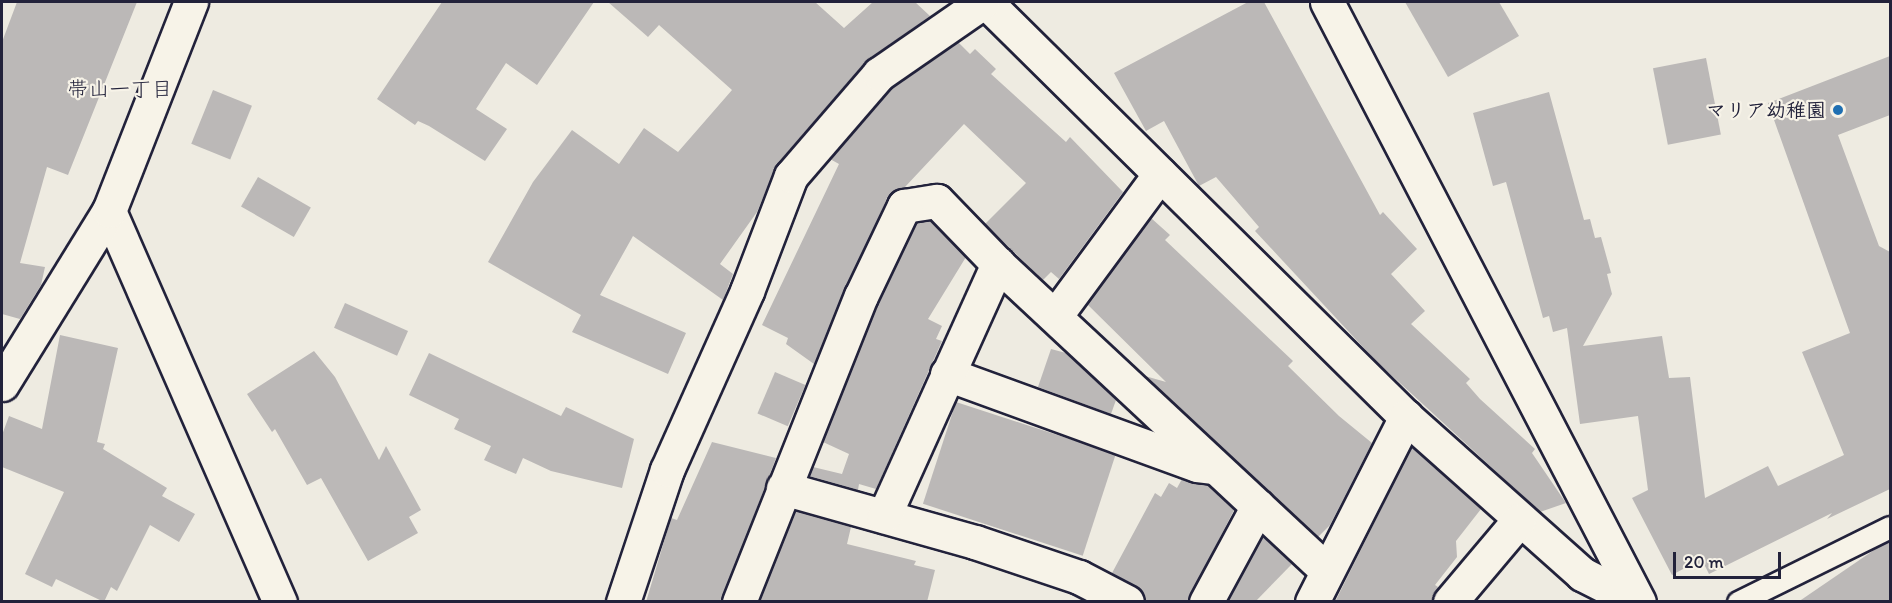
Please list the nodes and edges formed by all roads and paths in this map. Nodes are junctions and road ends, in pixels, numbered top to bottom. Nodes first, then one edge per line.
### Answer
1 (191, 2) edge
2 (984, 2) edge
3 (1328, 2) edge
4 (1160, 174) junction
5 (109, 211) junction
6 (998, 264) junction
7 (1056, 315) junction
8 (947, 374) junction
9 (2, 384) edge
10 (1406, 417) junction
11 (1218, 468) junction
12 (783, 488) junction
13 (1258, 506) junction
14 (884, 516) junction
15 (1519, 520) junction
16 (1890, 527) edge
17 (1327, 571) junction
18 (280, 602) edge
19 (623, 602) edge
20 (739, 602) edge
21 (1127, 602) edge
22 (1206, 602) edge
23 (1312, 602) edge
24 (1450, 602) edge
25 (1638, 602) edge
26 (1738, 602) edge

1 - 5 street
2 - 4 street
2 - 19 street
3 - 25 street
4 - 7 street
4 - 10 street
5 - 9 street
5 - 18 street
6 - 7 street
6 - 8 street
6 - 12 street
7 - 11 street
8 - 11 street
8 - 14 street
10 - 15 street
10 - 17 street
11 - 13 street
12 - 14 street
12 - 20 street
13 - 17 street
13 - 22 street
14 - 21 street
15 - 24 street
15 - 25 street
16 - 26 lane
17 - 23 street

